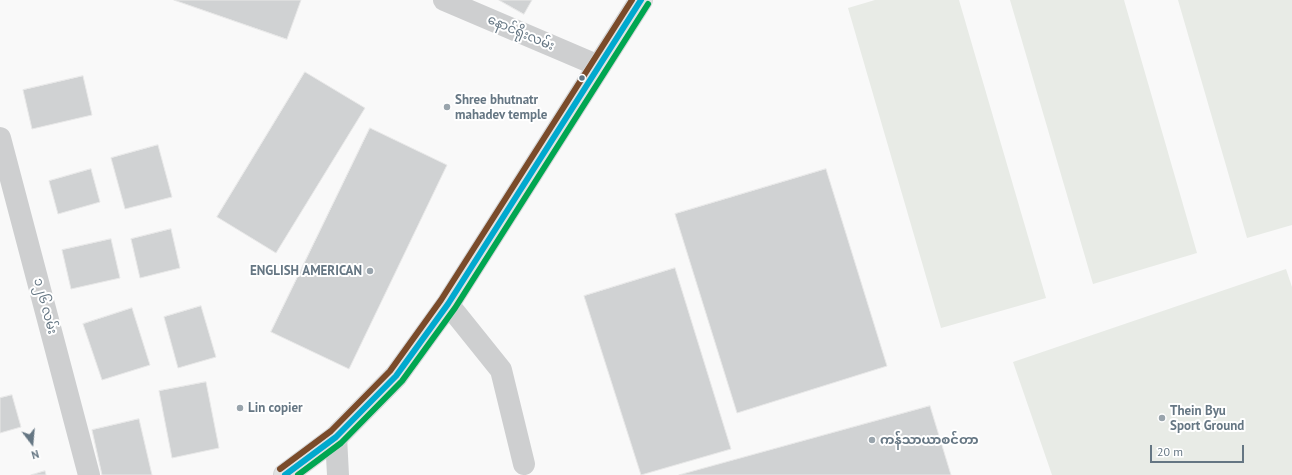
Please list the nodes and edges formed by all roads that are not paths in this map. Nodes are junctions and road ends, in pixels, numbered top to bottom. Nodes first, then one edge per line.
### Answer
1 (444, 0) edge
2 (641, 0) edge
3 (599, 66) junction
4 (0, 138) edge
5 (448, 304) junction
6 (336, 437) junction
7 (524, 464) dead end
8 (89, 475) edge
9 (285, 475) edge
10 (338, 475) edge

1 - 3 street, နောင်ရိုးလမ်း
2 - 3 main road
3 - 5 main road
4 - 8 street, ၁၂၆ လမ်း
5 - 6 main road
5 - 7 street
6 - 9 main road
6 - 10 street

